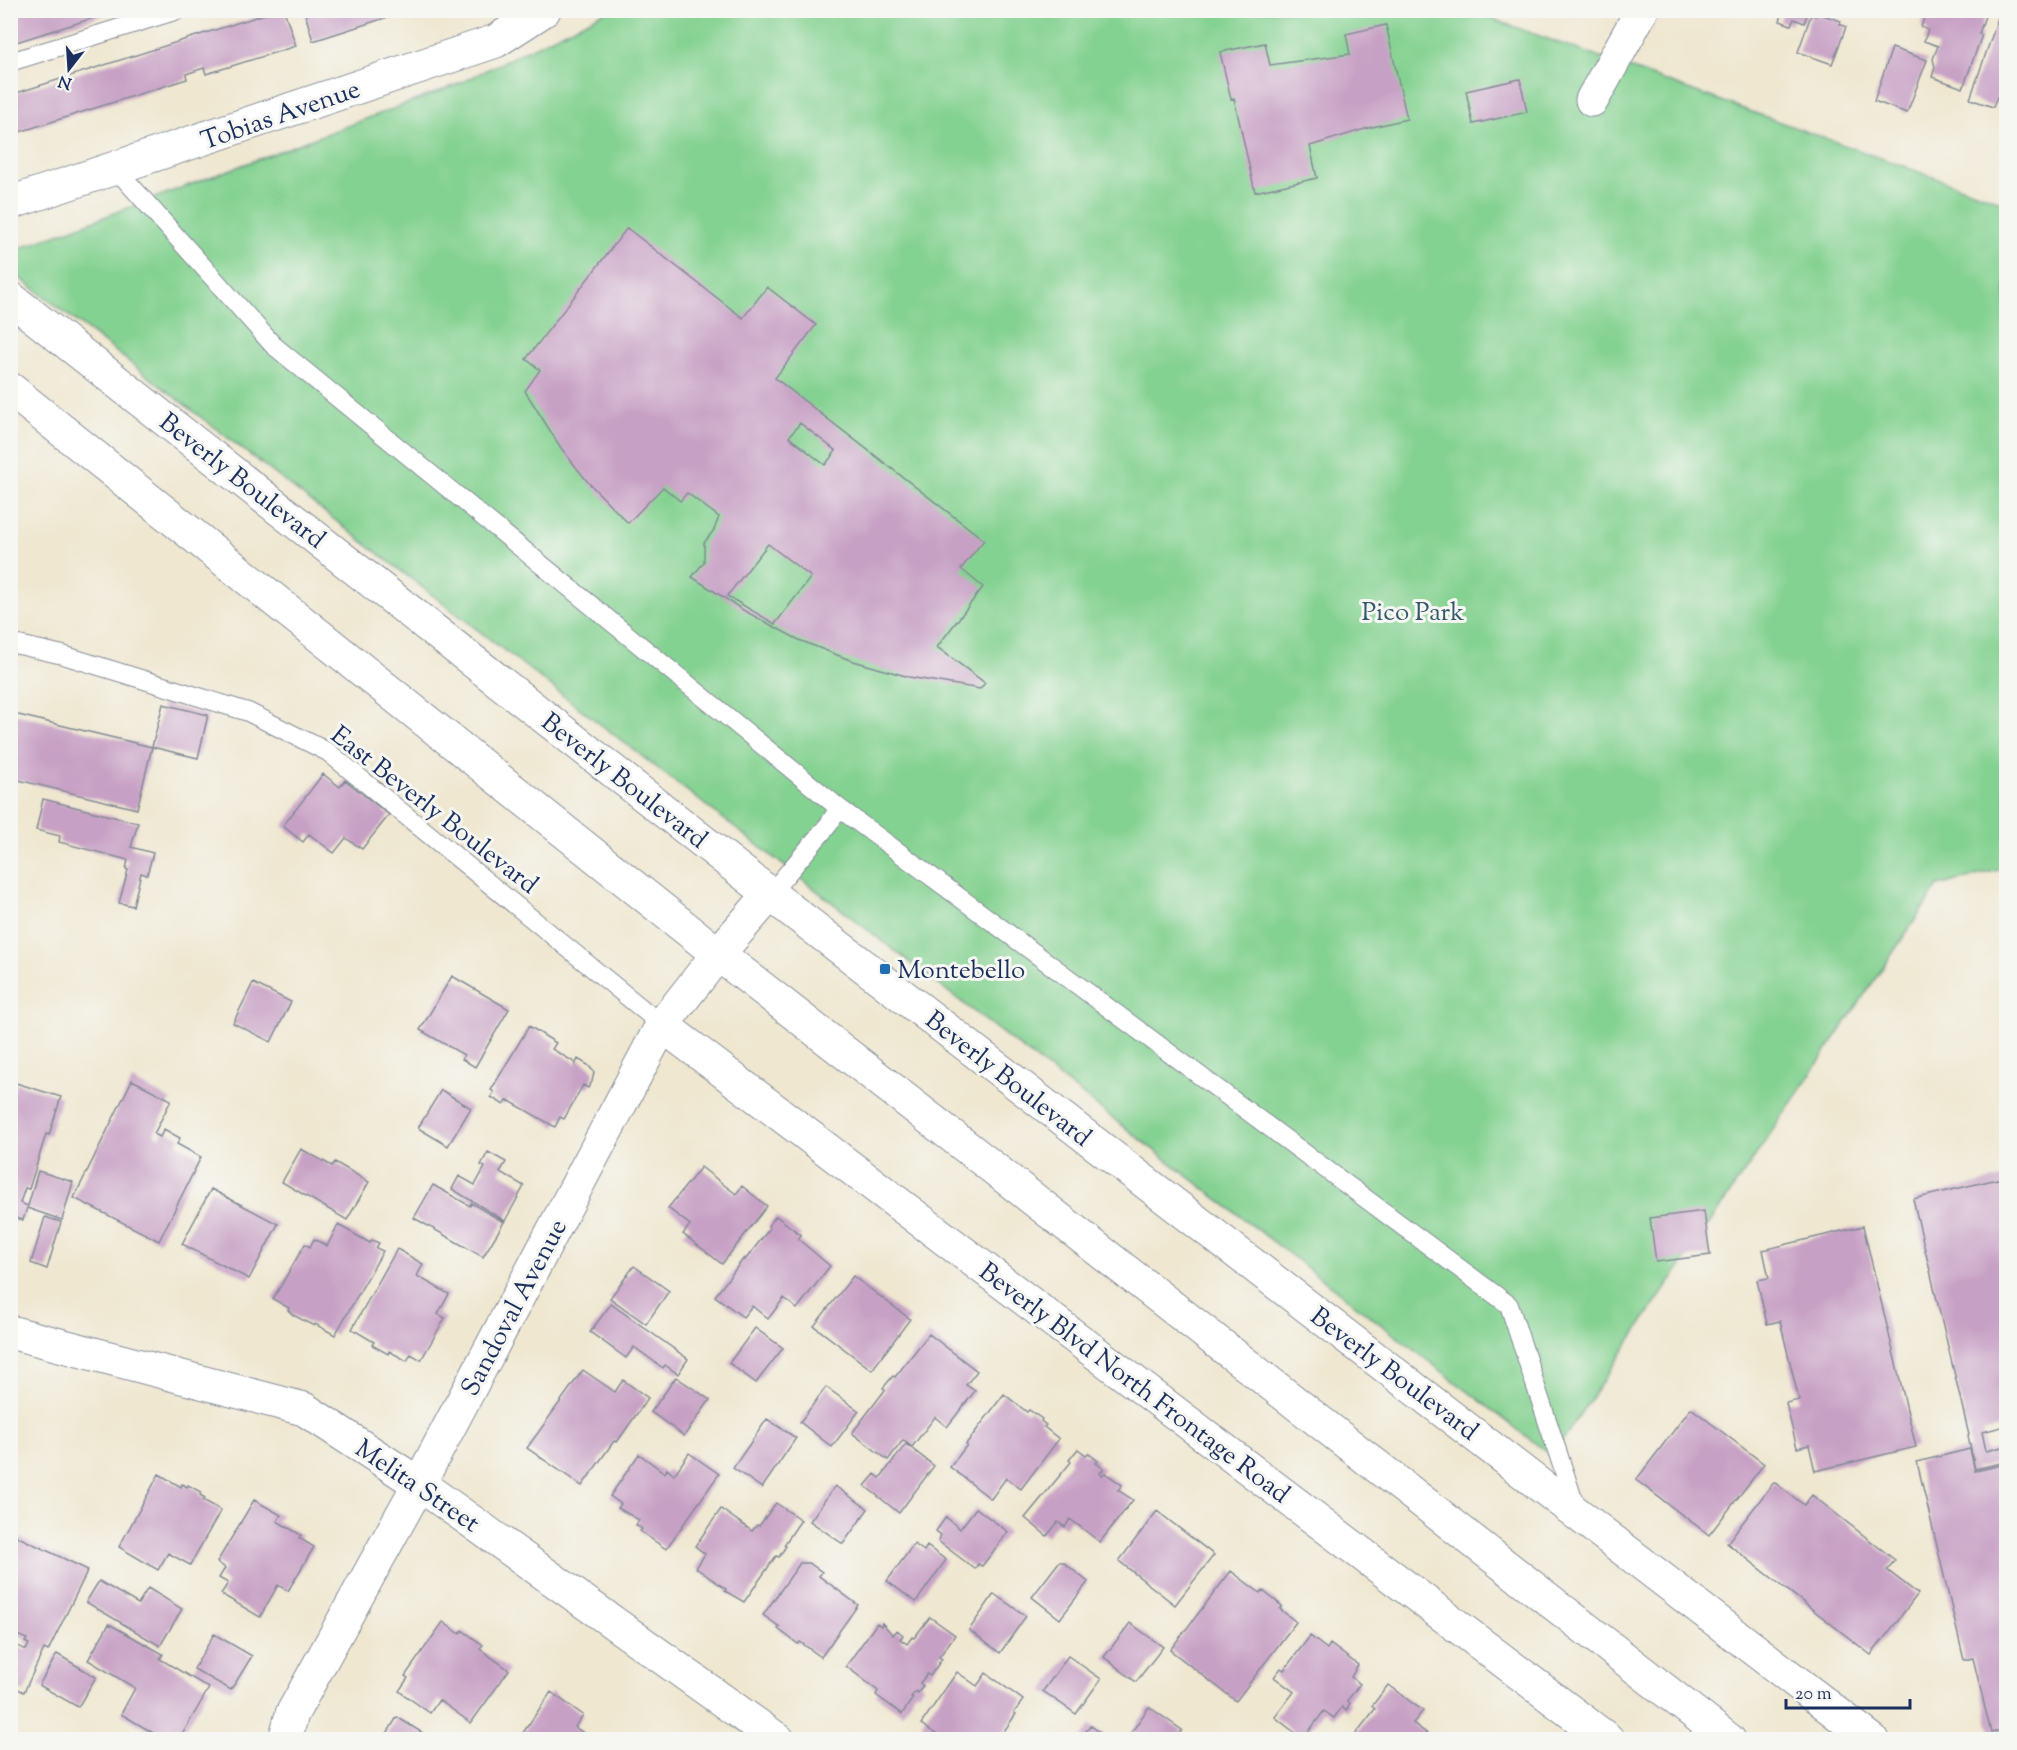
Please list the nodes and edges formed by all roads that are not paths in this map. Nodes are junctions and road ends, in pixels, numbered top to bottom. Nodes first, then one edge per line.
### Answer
1 (178, 10) edge
2 (544, 10) edge
3 (1642, 10) edge
4 (10, 62) edge
5 (1592, 100) dead end
6 (116, 169) junction
7 (10, 203) edge
8 (10, 298) edge
9 (10, 389) edge
10 (10, 643) edge
11 (838, 808) junction
12 (771, 894) junction
13 (718, 954) junction
14 (662, 1025) junction
15 (10, 1332) edge
16 (419, 1484) junction
17 (1578, 1514) junction
18 (285, 1740) edge
19 (778, 1740) edge
20 (1608, 1740) edge
21 (1729, 1740) edge
22 (1872, 1740) edge

1 - 4 lane
2 - 6 main road, Tobias Avenue
3 - 5 main road
6 - 7 main road, Tobias Avenue
6 - 11 lane
8 - 12 main road, Beverly Boulevard
9 - 13 main road
10 - 14 lane, East Beverly Boulevard
11 - 12 lane
11 - 17 lane
12 - 13 main road, Sandoval Avenue
12 - 17 main road, Beverly Boulevard
13 - 14 main road, Sandoval Avenue
13 - 21 main road
14 - 16 main road, Sandoval Avenue
14 - 20 main road, Beverly Blvd North Frontage Road
15 - 16 main road, Melita Street
16 - 18 main road, Sandoval Avenue
16 - 19 main road, Melita Street
17 - 22 main road, Beverly Boulevard

